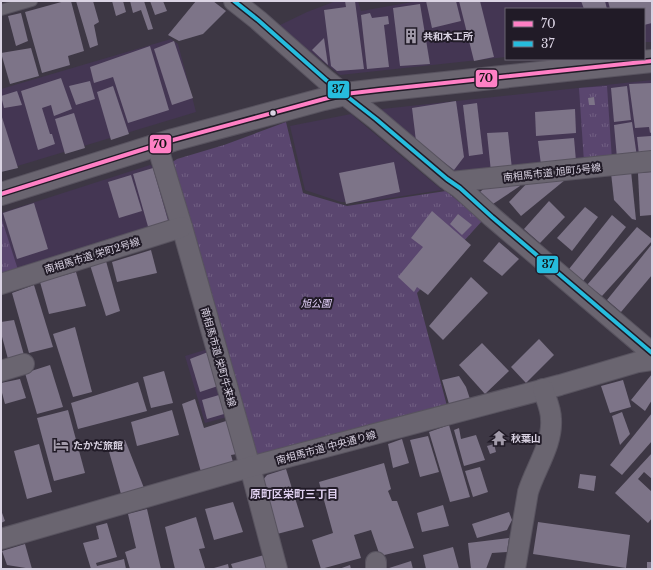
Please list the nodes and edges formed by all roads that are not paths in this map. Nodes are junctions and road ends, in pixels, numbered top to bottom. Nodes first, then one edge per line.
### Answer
1 (32, 1) edge
2 (234, 1) edge
3 (1, 10) edge
4 (652, 62) edge
5 (345, 94) junction
6 (158, 145) junction
7 (652, 161) edge
8 (451, 182) junction
9 (1, 194) edge
10 (182, 227) junction
11 (1, 284) edge
12 (652, 353) edge
13 (652, 360) edge
14 (24, 364) dead end
15 (1, 370) edge
16 (544, 389) junction
17 (250, 467) junction
18 (1, 539) edge
19 (277, 569) edge
20 (515, 569) edge

1 - 3 lane
2 - 5 street
4 - 5 main road
5 - 6 main road
5 - 8 street
6 - 9 main road
6 - 10 street, 南相馬市道 栄町牛来線
7 - 8 street, 南相馬市道 旭町5号線
8 - 12 street
10 - 11 street, 南相馬市道 栄町2号線
10 - 17 street, 南相馬市道 栄町牛来線
13 - 16 street, 南相馬市道 中央通り線
14 - 15 street
16 - 17 street, 南相馬市道 中央通り線
16 - 20 street
17 - 18 street, 南相馬市道 中央通り線
17 - 19 street, 南相馬市道 栄町牛来線

